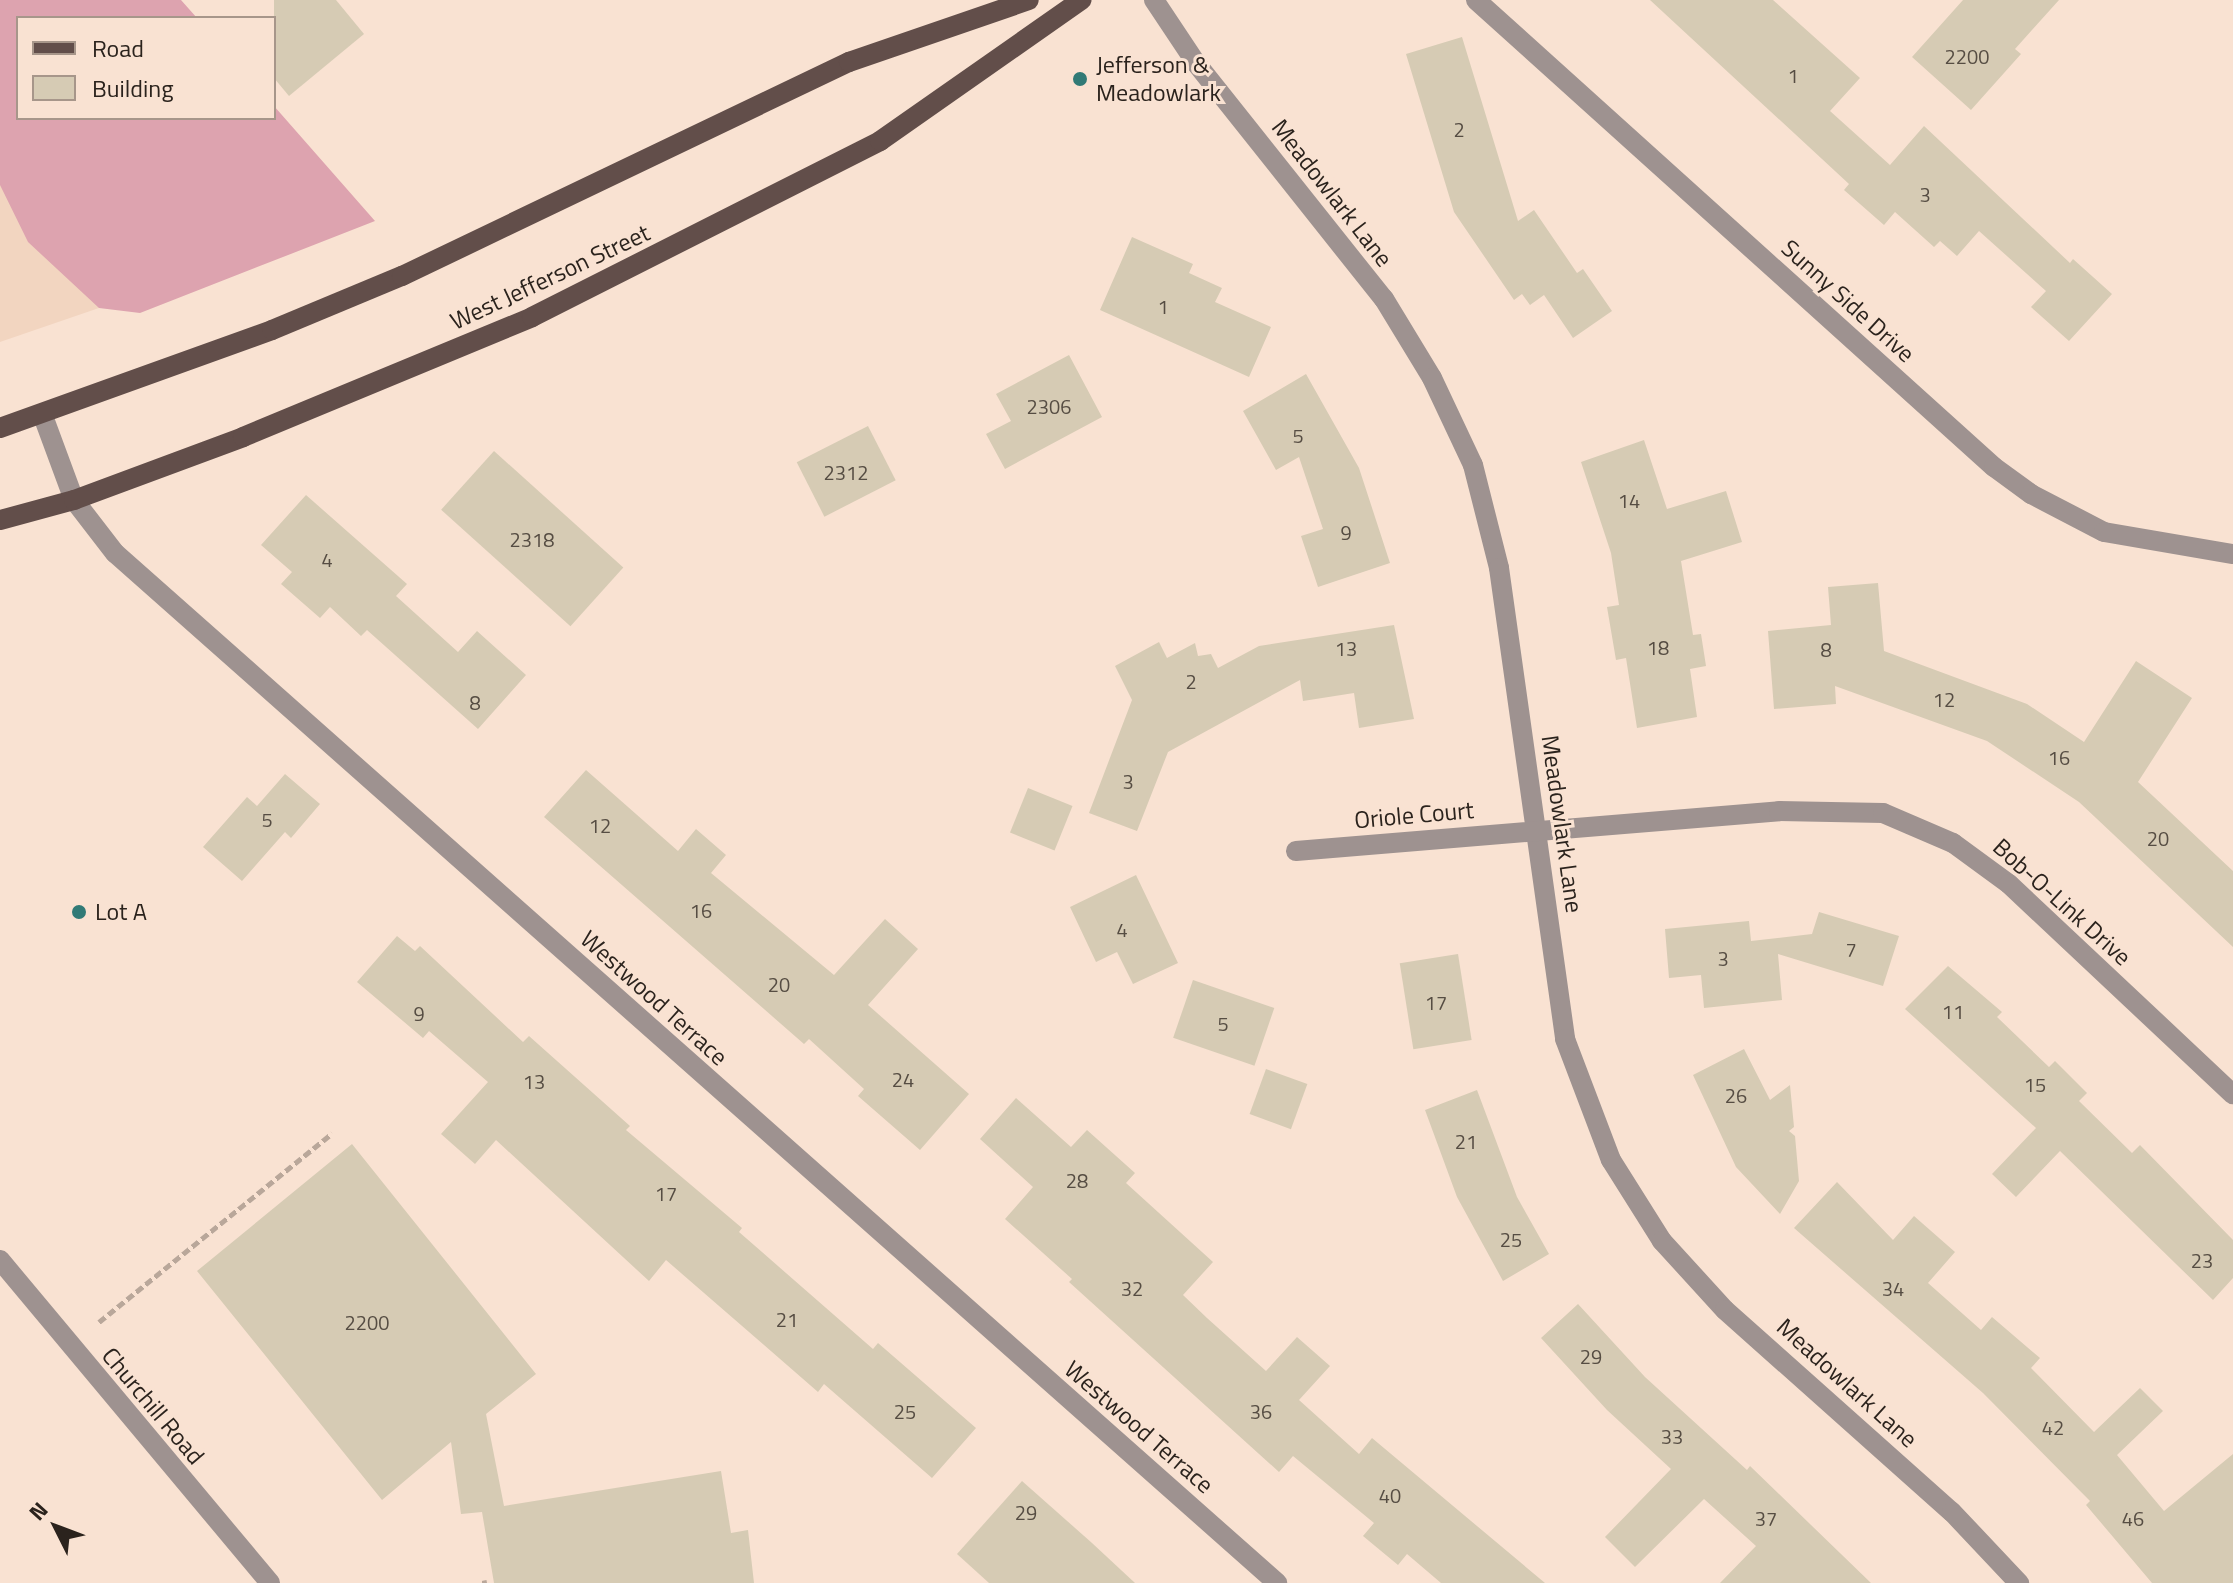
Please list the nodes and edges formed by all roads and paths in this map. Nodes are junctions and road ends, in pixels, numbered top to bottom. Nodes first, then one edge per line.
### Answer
1 (1029, 0) edge
2 (1081, 0) edge
3 (1154, 0) edge
4 (1476, 0) edge
5 (43, 416) junction
6 (0, 428) edge
7 (74, 500) junction
8 (0, 520) edge
9 (2233, 554) edge
10 (1537, 830) junction
11 (1296, 851) dead end
12 (2233, 1094) edge
13 (332, 1133) dead end
14 (0, 1260) edge
15 (99, 1322) dead end
16 (270, 1583) edge
17 (1277, 1583) edge
18 (2019, 1583) edge

1 - 5 main road
2 - 7 main road, West Jefferson Street
3 - 10 street, Meadowlark Lane
4 - 9 street, Sunny Side Drive
5 - 6 main road
5 - 7 street, Westwood Terrace
7 - 8 main road, West Jefferson Street
7 - 17 street, Westwood Terrace
10 - 11 street, Oriole Court
10 - 12 street, Bob-O-Link Drive
10 - 18 street, Meadowlark Lane
13 - 15 path
14 - 16 street, Churchill Road

